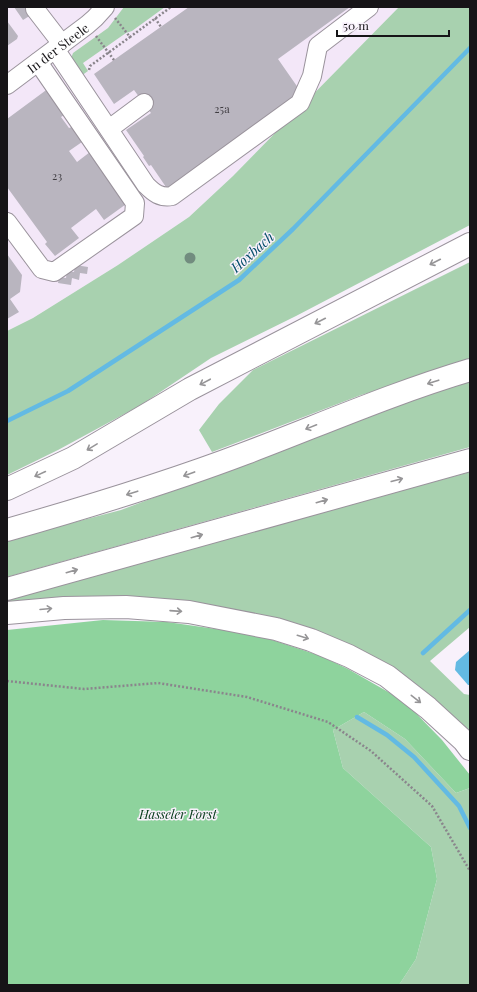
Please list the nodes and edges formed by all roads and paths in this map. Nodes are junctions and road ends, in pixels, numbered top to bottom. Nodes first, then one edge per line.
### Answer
1 (171, 7) edge
2 (369, 7) edge
3 (104, 8) edge
4 (35, 9) dead end
5 (155, 18) junction
6 (87, 24) junction
7 (161, 27) dead end
8 (130, 37) junction
9 (59, 47) junction
10 (108, 52) junction
11 (114, 60) dead end
12 (38, 62) junction
13 (77, 82) junction
14 (7, 85) edge
15 (144, 103) dead end
16 (109, 129) junction
17 (7, 222) edge
18 (470, 244) edge
19 (470, 370) edge
20 (470, 460) edge
21 (7, 490) edge
22 (7, 530) edge
23 (7, 589) edge
24 (7, 613) edge
25 (7, 681) edge
26 (470, 749) edge
27 (470, 871) edge

1 - 5 path
2 - 16 street
3 - 6 street, In der Steele
3 - 8 path
4 - 9 street
5 - 7 path
5 - 8 path
6 - 9 street, In der Steele
6 - 10 path
8 - 10 path
9 - 12 street, In der Steele
9 - 13 street
10 - 11 path
10 - 13 path
12 - 14 street, In der Steele
12 - 17 street
13 - 16 street
15 - 16 street
18 -> 21 highway
19 -> 22 highway
23 -> 20 highway
24 -> 26 highway
25 - 27 path

